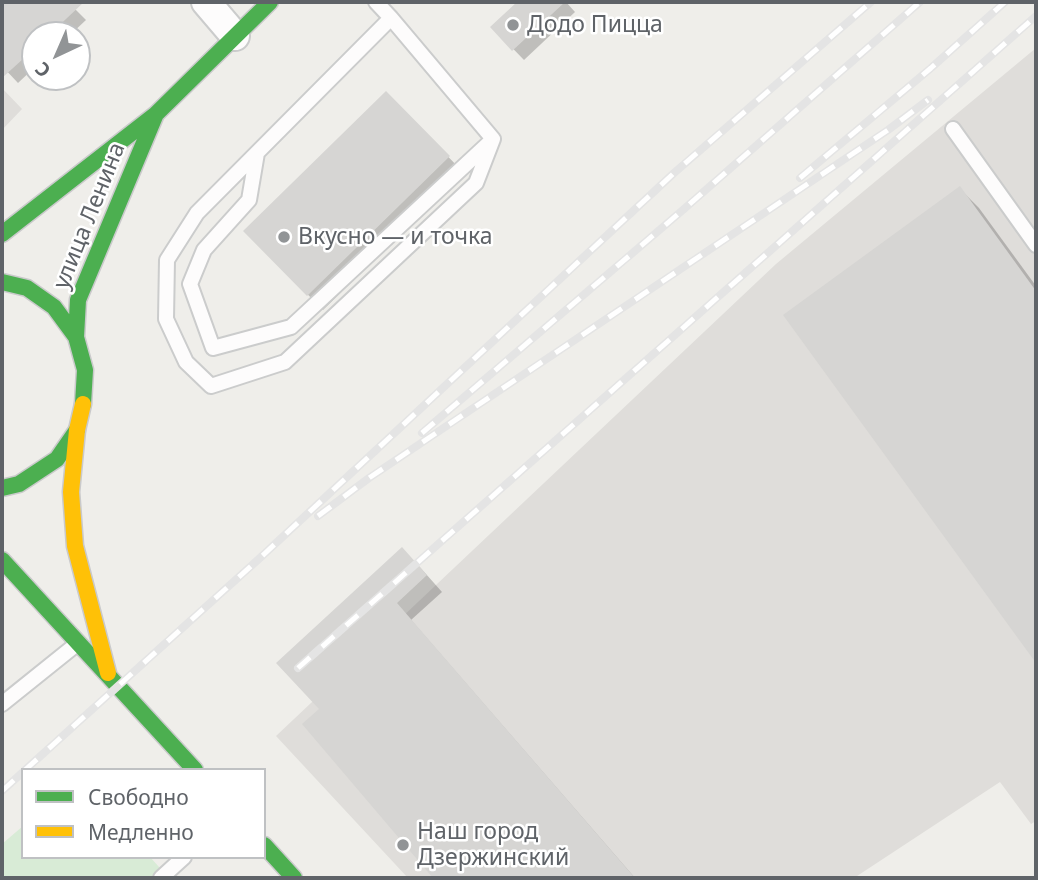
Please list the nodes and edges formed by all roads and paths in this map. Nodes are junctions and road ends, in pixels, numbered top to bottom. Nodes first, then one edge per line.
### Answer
1 (206, 2) edge
2 (270, 2) edge
3 (376, 2) edge
4 (391, 18) junction
5 (235, 36) junction
6 (156, 114) junction
7 (953, 129) dead end
8 (493, 139) junction
9 (257, 153) junction
10 (2, 234) edge
11 (1036, 245) edge
12 (2, 282) edge
13 (76, 337) junction
14 (77, 430) junction
15 (2, 488) edge
16 (2, 560) edge
17 (79, 642) junction
18 (108, 673) junction
19 (2, 704) edge
20 (193, 768) edge
21 (266, 847) edge
22 (182, 859) edge
23 (161, 878) edge
24 (294, 878) edge

1 - 5 street
2 - 5 main road, улица Ленина
3 - 4 lane
4 - 8 lane
4 - 9 lane
5 - 6 main road, улица Ленина
6 - 10 main road, улица Ленина
6 - 13 main road, улица Ленина
7 - 11 lane
8 - 9 lane
8 - 9 lane
12 - 13 main road, улица Ленина
13 - 14 main road, улица Ленина
14 - 15 main road, улица Ленина
14 - 18 main road, улица Ленина
16 - 17 main road, улица Ленина
17 - 18 main road, улица Ленина
17 - 19 lane
18 - 20 main road, улица Ленина
21 - 24 main road
22 - 23 lane

